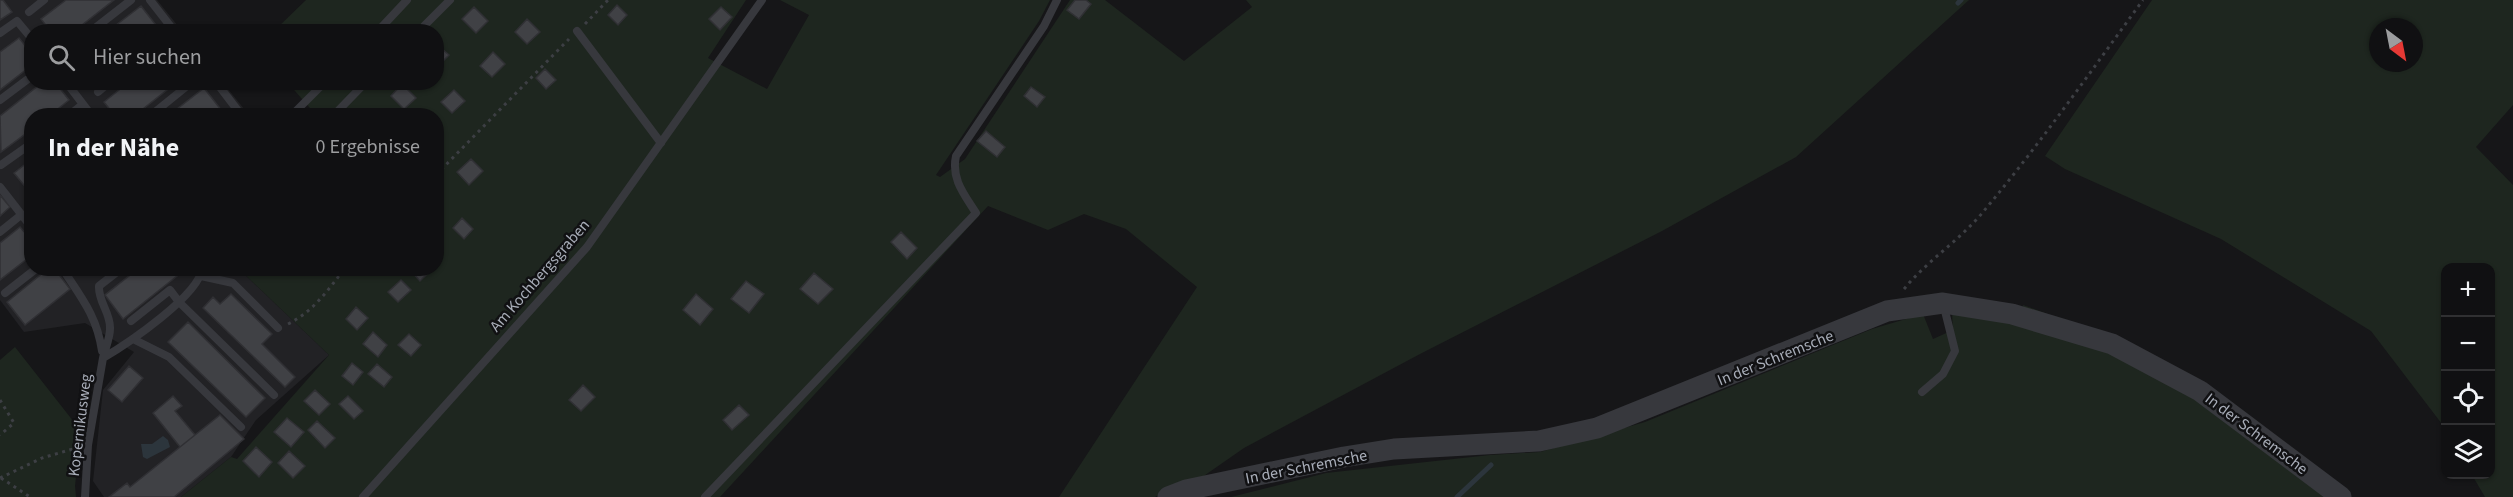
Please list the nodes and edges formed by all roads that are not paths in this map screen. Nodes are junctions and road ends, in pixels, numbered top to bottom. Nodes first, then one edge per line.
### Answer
1 (44, 0) edge
2 (131, 0) edge
3 (150, 0) edge
4 (407, 0) edge
5 (450, 0) edge
6 (762, 0) edge
7 (1057, 0) edge
8 (29, 12) dead end
9 (100, 24) edge
10 (169, 24) edge
11 (384, 24) edge
12 (426, 24) edge
13 (24, 29) edge
14 (577, 31) road end
15 (0, 33) edge
16 (24, 82) edge
17 (72, 90) edge
18 (100, 90) edge
19 (182, 90) edge
20 (222, 90) edge
21 (317, 90) edge
22 (358, 90) edge
23 (98, 92) dead end
24 (0, 100) edge
25 (83, 104) junction
26 (78, 108) edge
27 (86, 108) edge
28 (160, 108) edge
29 (234, 108) edge
30 (299, 108) edge
31 (341, 108) edge
32 (661, 143) junction
33 (24, 149) edge
34 (1, 165) edge
35 (0, 188) edge
36 (21, 215) junction
37 (24, 219) edge
38 (0, 232) edge
39 (27, 276) edge
40 (67, 276) edge
41 (112, 276) edge
42 (200, 276) edge
43 (213, 276) edge
44 (5, 293) dead end
45 (179, 302) junction
46 (1943, 303) junction
47 (131, 321) dead end
48 (278, 328) road end
49 (133, 339) junction
50 (103, 358) junction
51 (1922, 392) dead end
52 (274, 394) dead end
53 (241, 427) dead end
54 (85, 497) edge
55 (363, 497) edge
56 (705, 497) edge
57 (1168, 497) edge
58 (2341, 497) edge

1 - 8 lane
2 - 9 lane
3 - 10 lane
4 - 11 lane
5 - 12 lane
6 - 32 lane, Am Kochbergsgraben
7 - 56 lane
13 - 15 lane
14 - 32 lane
16 - 24 lane
17 - 25 lane
18 - 23 lane
19 - 28 lane
20 - 29 lane
21 - 30 lane
22 - 31 lane
25 - 26 lane
25 - 27 lane
32 - 55 lane, Am Kochbergsgraben
33 - 34 lane
35 - 36 lane
36 - 37 lane
36 - 38 lane
39 - 44 lane
40 - 50 lane
41 - 50 lane
42 - 45 lane, Kopernikusweg
43 - 48 lane
45 - 47 lane
45 - 49 lane, Kopernikusweg
45 - 52 lane
46 - 51 lane
46 - 57 street, In der Schremsche
46 - 58 street, In der Schremsche
49 - 50 lane, Kopernikusweg
49 - 53 lane
50 - 54 lane, Kopernikusweg

